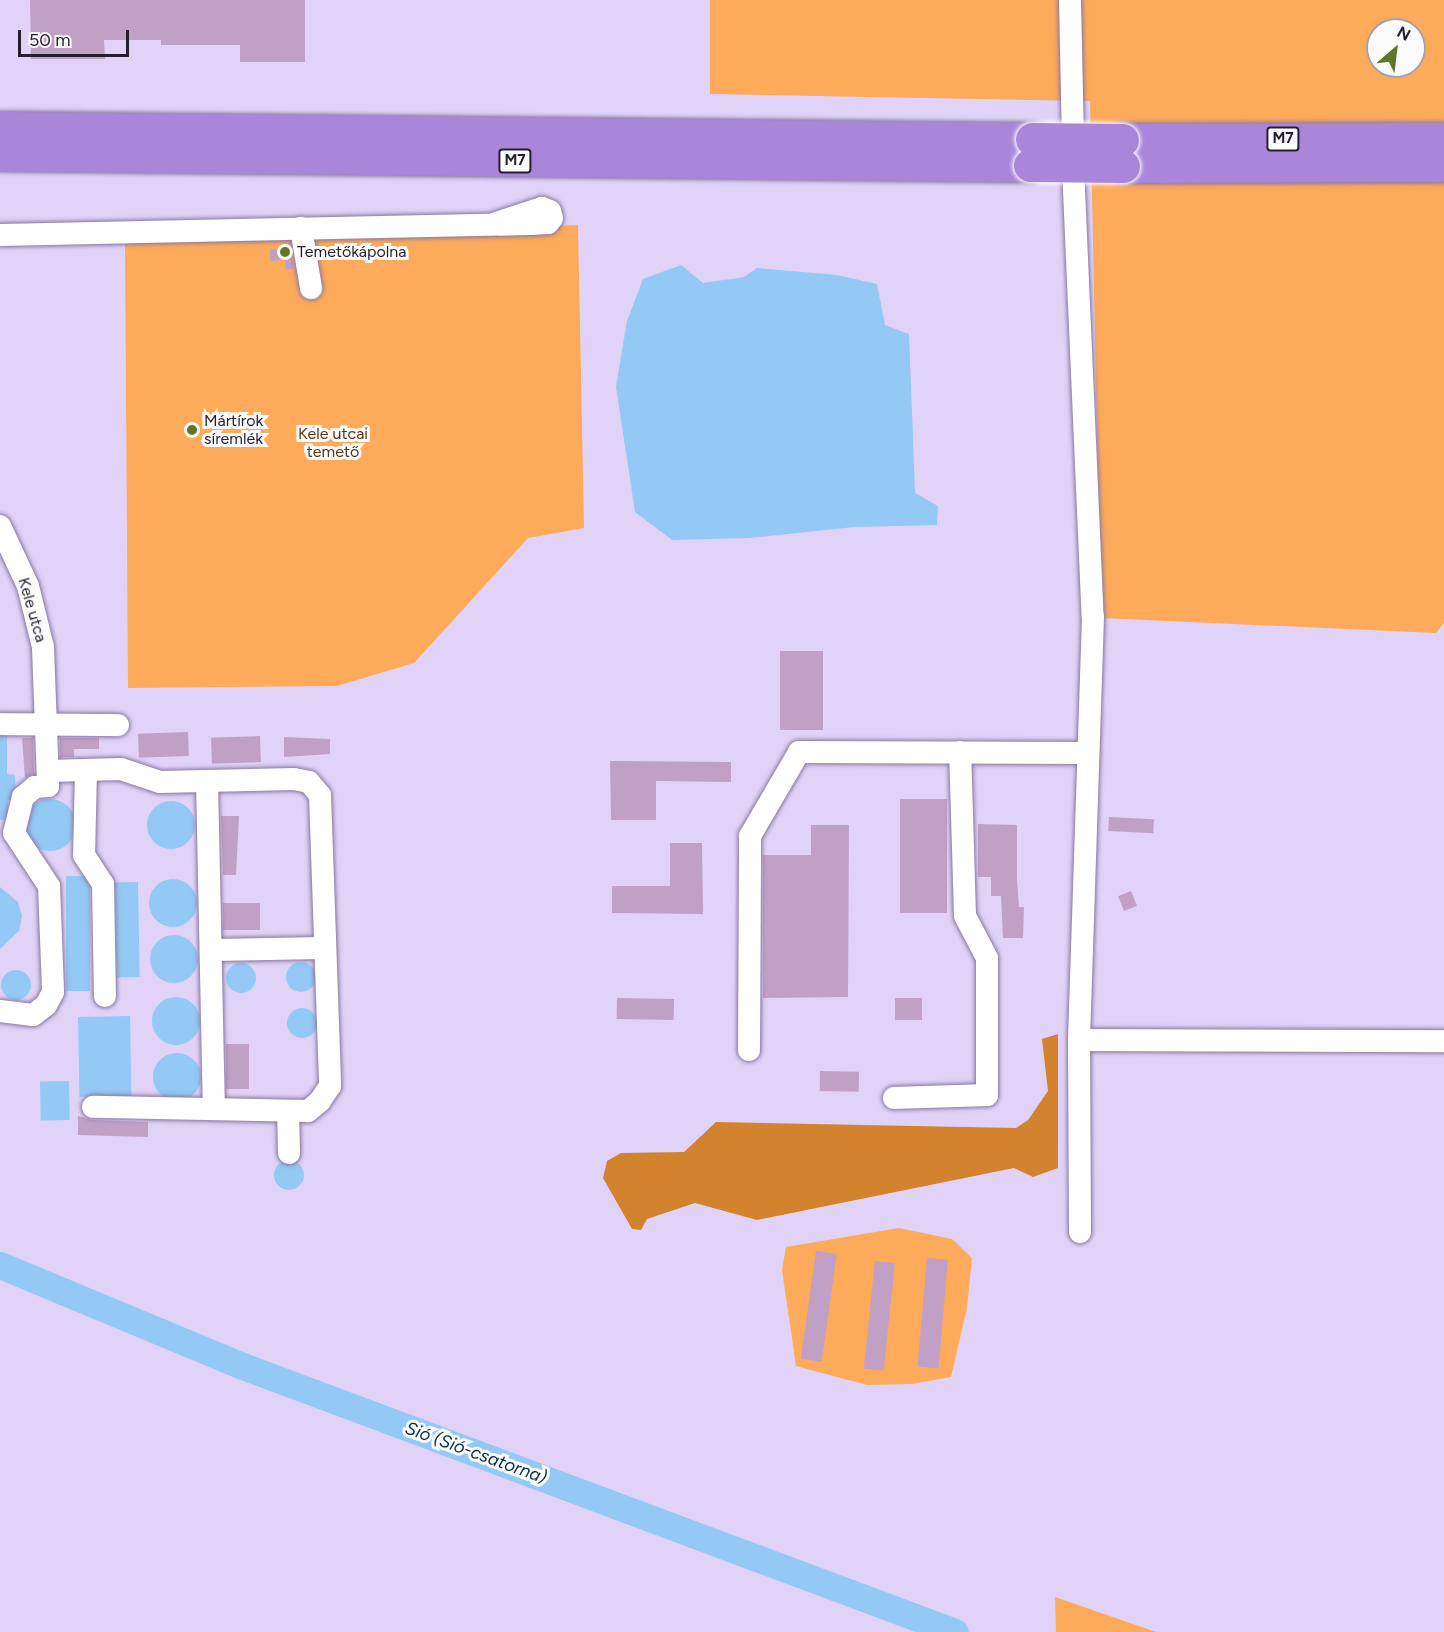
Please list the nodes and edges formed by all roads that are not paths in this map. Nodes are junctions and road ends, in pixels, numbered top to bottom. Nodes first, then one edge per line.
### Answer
1 (1070, 0) edge
2 (0, 128) edge
3 (1444, 139) edge
4 (1031, 152) junction
5 (1122, 153) junction
6 (0, 154) edge
7 (1444, 165) edge
8 (496, 223) dead end
9 (301, 228) junction
10 (0, 236) edge
11 (311, 288) dead end
12 (0, 526) edge
13 (0, 723) edge
14 (46, 724) junction
15 (118, 725) dead end
16 (960, 752) junction
17 (1087, 753) junction
18 (86, 770) junction
19 (48, 771) junction
20 (207, 781) junction
21 (325, 948) junction
22 (211, 950) junction
23 (105, 996) dead end
24 (0, 1011) edge
25 (1079, 1040) junction
26 (1444, 1041) edge
27 (749, 1050) dead end
28 (894, 1098) dead end
29 (93, 1107) dead end
30 (214, 1109) junction
31 (288, 1111) junction
32 (289, 1153) dead end
33 (1080, 1232) dead end

1 - 17 street
2 - 4 highway, M7
3 - 5 highway, M7
4 - 5 highway, M7, bridge
4 - 6 highway, M7
5 - 7 highway, M7
8 - 9 street
9 - 10 street
9 - 11 street
12 - 14 street, Kele utca
13 - 14 street
14 - 15 street
14 - 19 street, Kele utca
16 - 17 street
16 - 27 street
16 - 28 street
17 - 25 street
18 - 19 street
18 - 20 street
18 - 23 street
19 - 24 street
20 - 21 street
20 - 22 street
21 - 22 street
21 - 31 street
22 - 30 street
25 - 26 street
25 - 33 street
29 - 30 street
30 - 31 street
31 - 32 street

